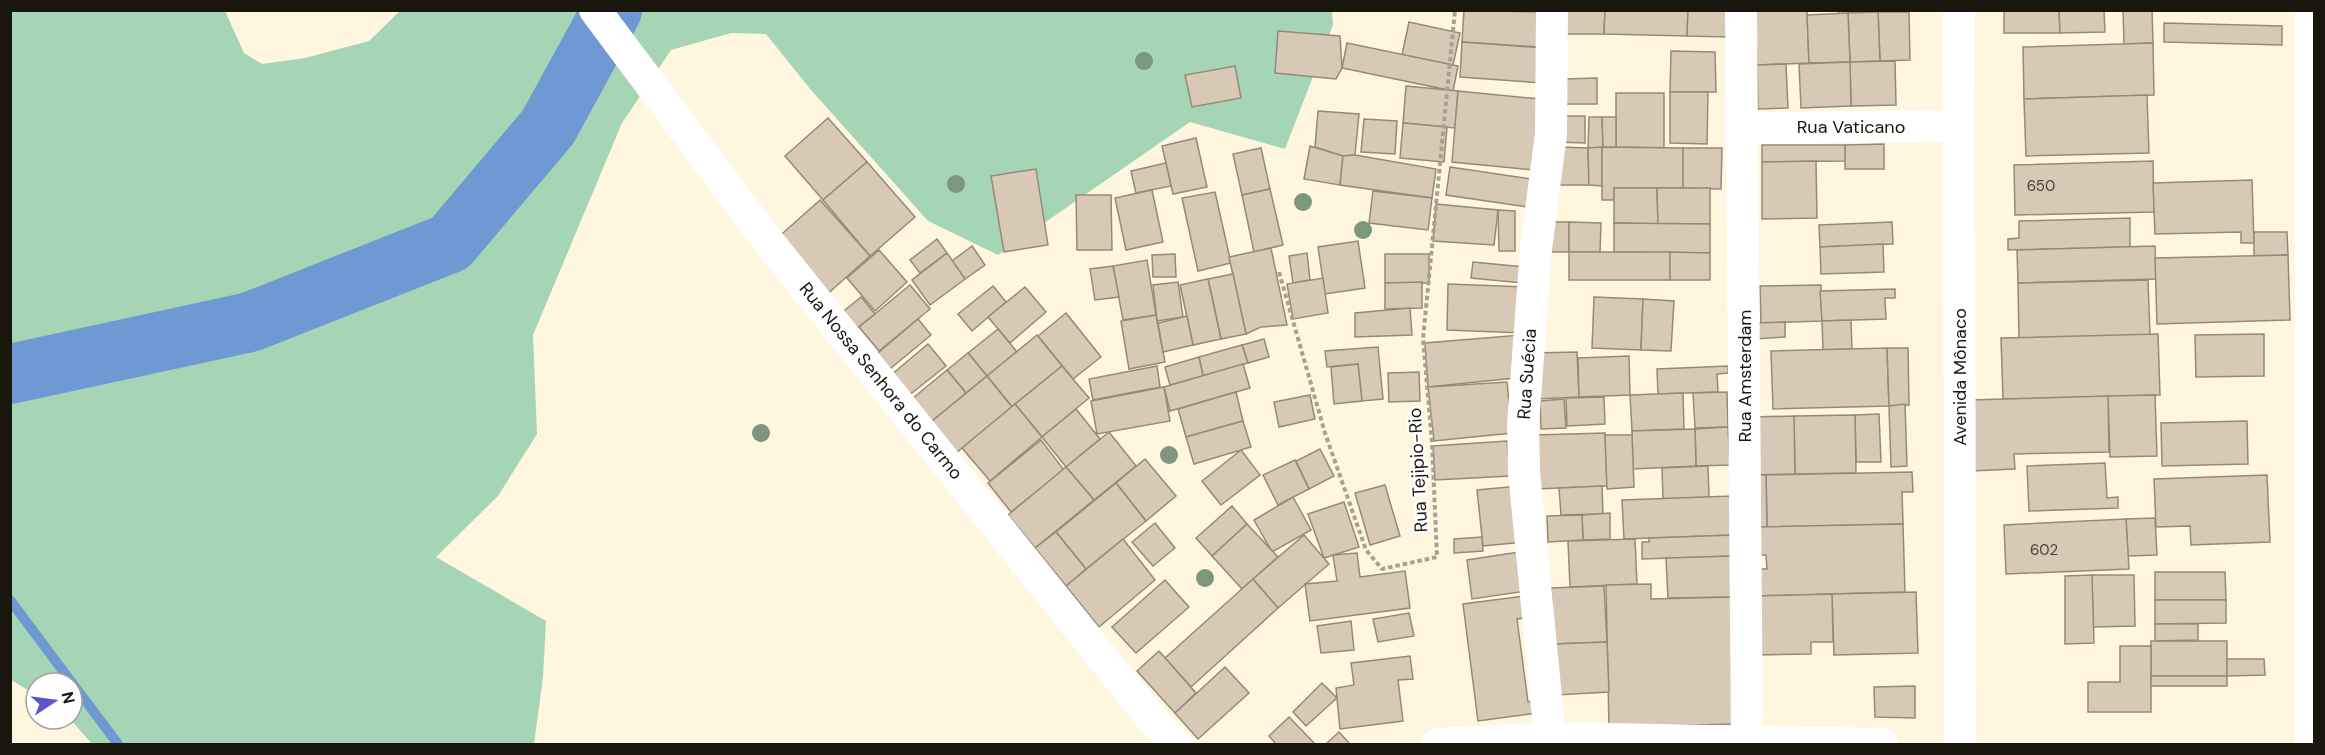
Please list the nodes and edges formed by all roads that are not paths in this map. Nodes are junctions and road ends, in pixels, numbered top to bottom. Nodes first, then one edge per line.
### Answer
1 (1552, 10) edge
2 (1741, 10) edge
3 (1959, 10) edge
4 (2311, 10) edge
5 (596, 12) edge
6 (1959, 126) junction
7 (1744, 128) junction
8 (1550, 738) junction
9 (1747, 742) junction
10 (1176, 744) edge
11 (1437, 744) edge
12 (1882, 744) edge
13 (1960, 744) edge
14 (2311, 744) edge

1 - 8 street, Rua Suécia
2 - 7 street, Rua Amsterdam
3 - 6 street, Avenida Mônaco
4 - 14 street
5 - 10 street, Rua Nossa Senhora do Carmo
6 - 7 street, Rua Vaticano
6 - 13 street, Avenida Mônaco
7 - 9 street, Rua Amsterdam
8 - 9 street
8 - 11 street
9 - 12 street

